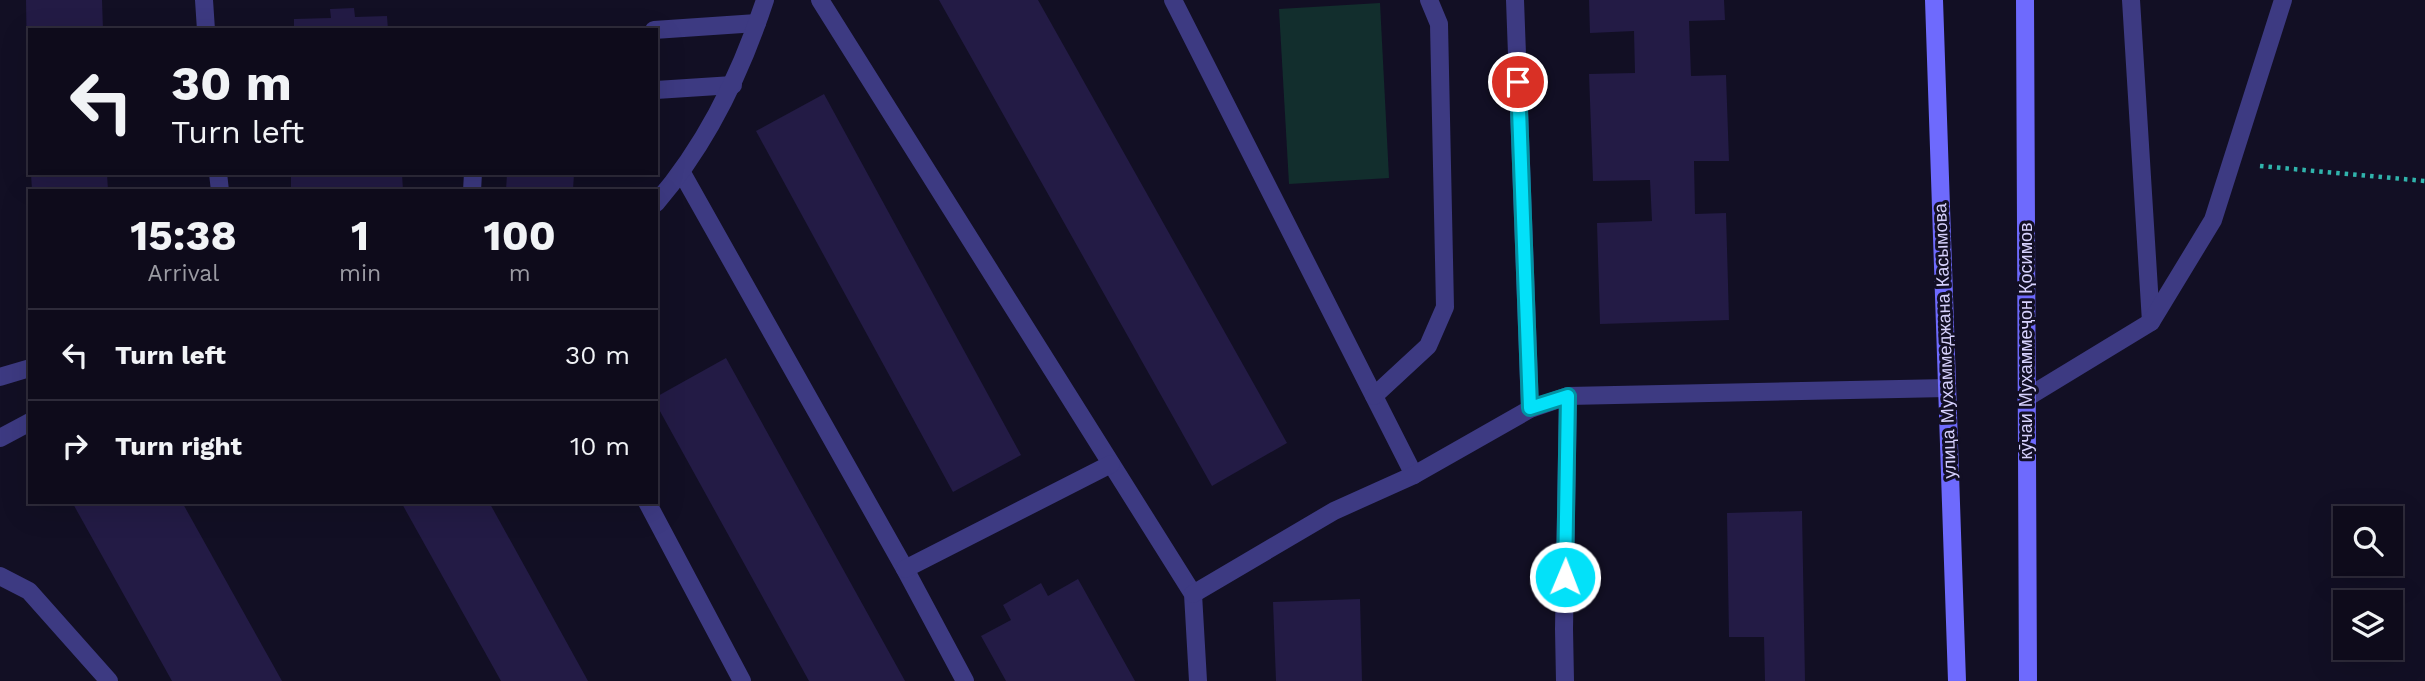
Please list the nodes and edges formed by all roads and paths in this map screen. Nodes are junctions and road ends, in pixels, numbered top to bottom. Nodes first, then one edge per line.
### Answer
1 (204, 0) edge
2 (765, 0) edge
3 (820, 0) edge
4 (1172, 0) edge
5 (1429, 0) edge
6 (1515, 0) edge
7 (1934, 0) edge
8 (2025, 0) edge
9 (2131, 0) edge
10 (2283, 0) edge
11 (757, 23) junction
12 (206, 28) edge
13 (658, 30) edge
14 (733, 85) junction
15 (658, 90) edge
16 (2231, 163) junction
17 (682, 173) junction
18 (2425, 181) edge
19 (658, 201) edge
20 (2151, 322) junction
21 (28, 369) edge
22 (0, 377) edge
23 (1947, 388) junction
24 (1568, 396) junction
25 (1374, 397) junction
26 (2026, 398) junction
27 (1530, 408) junction
28 (28, 423) edge
29 (0, 438) edge
30 (1111, 464) junction
31 (1414, 475) junction
32 (648, 504) edge
33 (905, 569) junction
34 (0, 576) edge
35 (1193, 594) junction
36 (109, 681) edge
37 (742, 681) edge
38 (965, 681) edge
39 (1198, 681) edge
40 (1565, 681) edge
41 (1957, 681) edge
42 (2028, 681) edge

1 - 12 lane
2 - 11 lane
3 - 30 lane
4 - 25 lane
5 - 25 lane
6 - 27 lane
7 - 23 main road, улица Мухаммеджана Касымова
8 - 26 main road, кӯчаи Мухаммеҷон Қосимов
9 - 20 lane
10 - 16 lane
11 - 13 lane
11 - 14 lane
14 - 15 lane
14 - 17 lane
16 - 18 path
16 - 20 lane
17 - 19 lane
17 - 33 lane
20 - 26 lane
21 - 22 lane
23 - 24 lane
23 - 41 main road, улица Мухаммеджана Касымова
24 - 27 lane
24 - 40 lane
25 - 31 lane
26 - 42 main road, кӯчаи Мухаммеҷон Қосимов
27 - 31 lane
28 - 29 lane
30 - 33 lane
30 - 35 lane
31 - 35 lane
32 - 37 lane
33 - 38 lane
34 - 36 lane
35 - 39 lane

